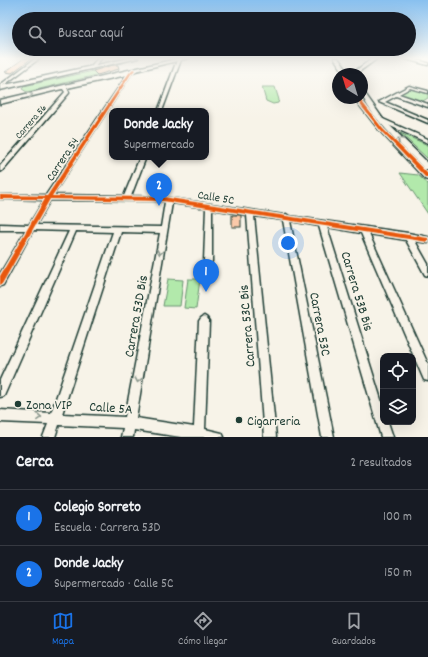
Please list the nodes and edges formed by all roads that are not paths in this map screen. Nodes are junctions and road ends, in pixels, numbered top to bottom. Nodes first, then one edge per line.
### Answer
1 (16, 78) edge
2 (38, 78) edge
3 (99, 78) edge
4 (104, 78) edge
5 (128, 78) edge
6 (171, 78) edge
7 (10, 84) junction
8 (0, 88) edge
9 (62, 88) junction
10 (428, 92) edge
11 (396, 94) junction
12 (0, 102) edge
13 (368, 102) edge
14 (362, 104) edge
15 (428, 106) edge
16 (161, 108) edge
17 (381, 120) junction
18 (428, 122) edge
19 (428, 141) edge
20 (142, 160) edge
21 (428, 167) edge
22 (0, 170) edge
23 (428, 177) edge
24 (0, 197) edge
25 (48, 198) junction
26 (127, 198) junction
27 (169, 200) junction
28 (209, 206) junction
29 (250, 212) junction
30 (286, 217) junction
31 (322, 223) junction
32 (0, 227) edge
33 (32, 227) junction
34 (74, 228) junction
35 (118, 229) junction
36 (164, 230) junction
37 (364, 230) junction
38 (408, 236) junction
39 (428, 240) edge
40 (208, 261) dead end
41 (428, 272) edge
42 (1, 278) edge
43 (204, 321) dead end
44 (428, 376) edge
45 (0, 392) edge
46 (0, 416) edge
47 (55, 418) junction
48 (129, 423) junction
49 (200, 435) edge
50 (49, 437) edge
51 (127, 437) edge
52 (218, 437) edge
53 (270, 437) edge
54 (328, 437) edge
55 (387, 437) edge

1 - 7 street
2 - 7 highway
3 - 9 highway
4 - 9 street
5 - 25 street, Carrera 54
6 - 16 street
7 - 8 highway
12 -> 9 highway
9 - 22 street, Carrera 56
10 - 11 street
11 - 15 street
11 - 18 street
13 - 17 main road
14 - 23 main road
17 - 19 street
21 -> 17 main road
20 - 26 street
24 - 25 street, Calle 5C
25 - 26 street, Calle 5C
25 - 33 street, Carrera 54
26 - 27 street, Calle 5C
27 - 28 street, Calle 5C
27 - 36 street, Carrera 53D Bis
28 - 29 street, Calle 5C
28 - 40 street
29 - 30 street, Calle 5C
29 - 53 street, Carrera 53C Bis
30 - 31 street, Calle 5C
30 - 54 street, Carrera 53C
31 - 37 street, Calle 5C
31 - 55 street, Carrera 53B Bis
32 - 33 street
33 - 34 street
33 - 42 street, Carrera 54
34 - 35 street
34 - 45 street
35 - 36 street
35 - 47 street
36 -> 48 street, Carrera 53D Bis
37 - 38 street, Calle 5C
37 - 44 street
38 - 39 street, Calle 5C
38 - 41 street
43 - 49 street
46 -> 47 street, Calle 5A
47 - 48 street, Calle 5A
47 - 50 street
48 - 49 street, Calle 5A
48 - 51 street, Carrera 53D Bis
49 - 52 street, Calle 5A

